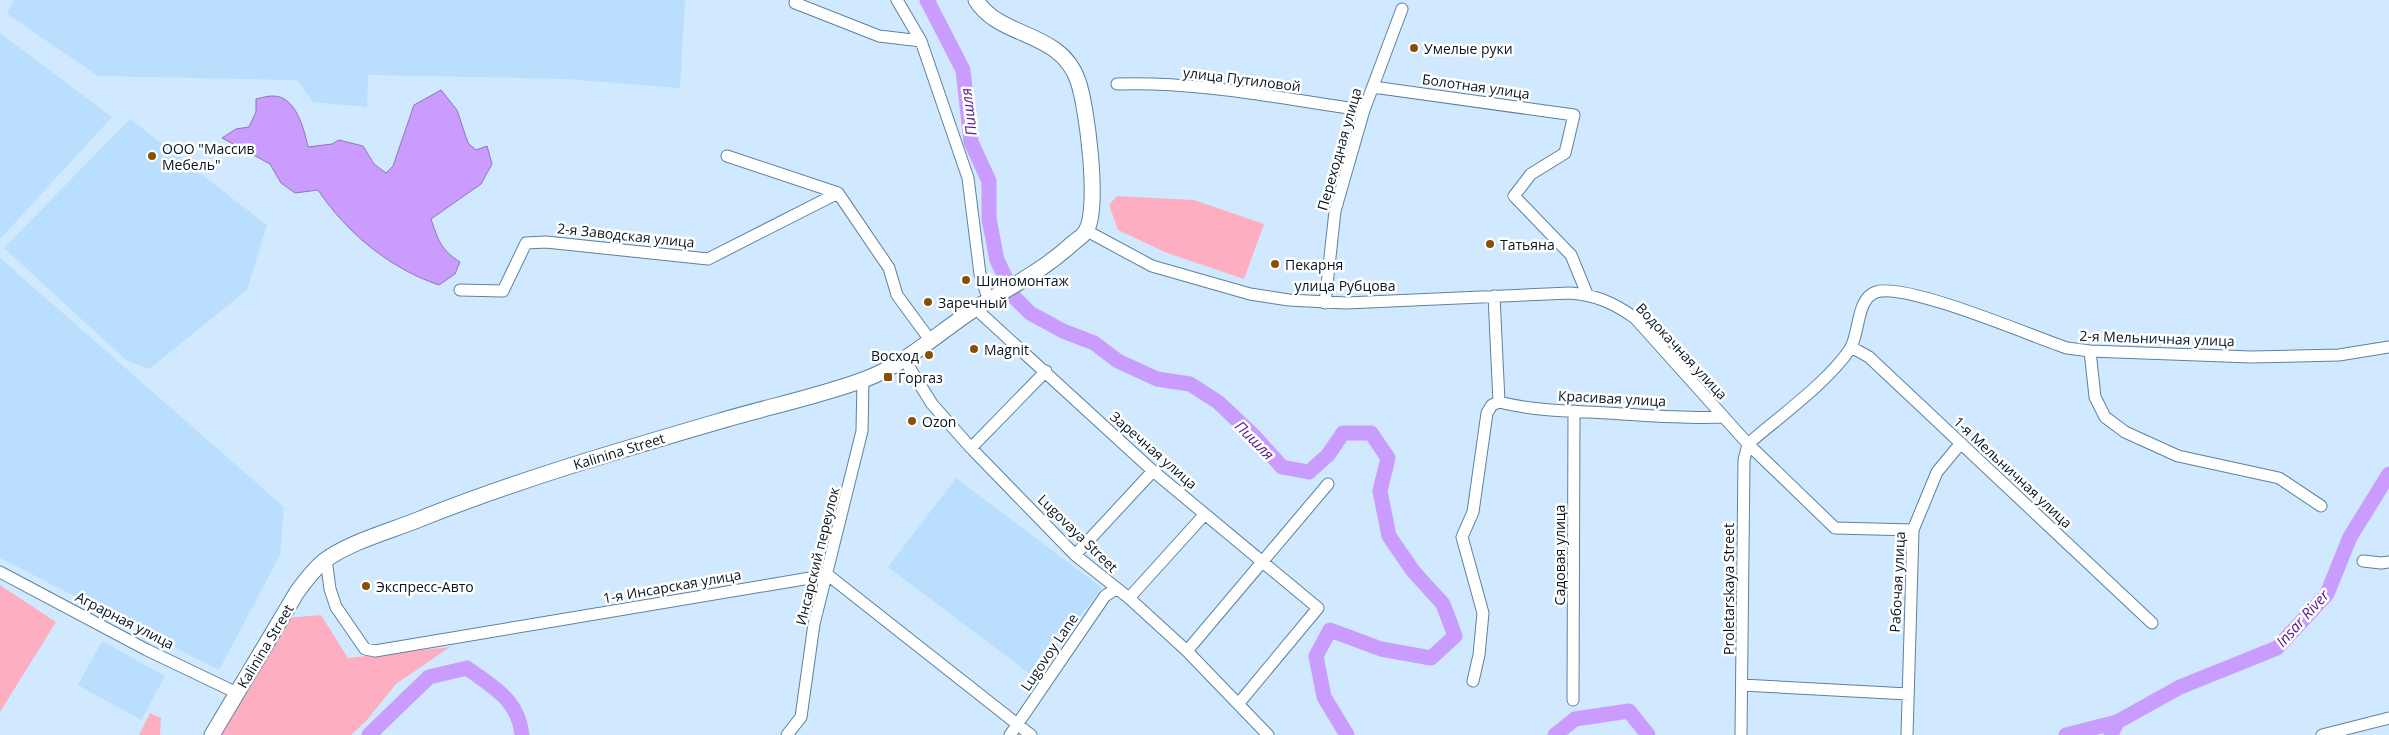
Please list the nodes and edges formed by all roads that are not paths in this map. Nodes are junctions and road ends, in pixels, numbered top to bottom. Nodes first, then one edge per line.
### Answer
1 (796, 0) edge
2 (898, 0) edge
3 (976, 0) edge
4 (1402, 9) dead end
5 (921, 41) junction
6 (1117, 84) dead end
7 (1373, 87) junction
8 (1364, 110) junction
9 (727, 156) dead end
10 (838, 193) junction
11 (1086, 231) junction
12 (460, 290) dead end
13 (1587, 294) junction
14 (1494, 296) junction
15 (988, 302) junction
16 (1325, 303) junction
17 (930, 340) junction
18 (1851, 347) junction
19 (2389, 347) edge
20 (2090, 351) junction
21 (904, 359) junction
22 (1046, 371) junction
23 (864, 380) junction
24 (1499, 402) junction
25 (1574, 411) junction
26 (1723, 416) junction
27 (1961, 443) junction
28 (1748, 444) junction
29 (971, 448) junction
30 (1153, 471) junction
31 (1328, 484) dead end
32 (2321, 506) dead end
33 (1205, 514) junction
34 (1913, 530) junction
35 (1075, 555) junction
36 (326, 559) junction
37 (1264, 561) junction
38 (2363, 561) dead end
39 (2389, 562) edge
40 (0, 572) edge
41 (828, 575) junction
42 (1116, 590) junction
43 (1129, 598) junction
44 (2152, 623) dead end
45 (1187, 651) junction
46 (1473, 681) dead end
47 (1742, 685) junction
48 (237, 694) junction
49 (1908, 694) junction
50 (1573, 700) dead end
51 (1239, 703) junction
52 (2389, 718) edge
53 (1019, 724) junction
54 (212, 735) edge
55 (787, 735) edge
56 (1010, 735) edge
57 (1031, 735) edge
58 (1268, 735) edge
59 (1741, 735) edge
60 (1906, 735) edge
61 (2322, 735) edge

1 - 5 street
2 - 5 street
3 - 11 main road
4 - 7 street, Переходная улица
5 - 15 street
6 - 8 street, улица Путиловой
7 - 8 street, Переходная улица
7 - 13 street, Болотная улица
8 - 16 street, Переходная улица
9 - 10 street
10 - 12 street, 2-я Заводская улица
10 - 17 street
11 - 15 main road, Kalinina Street
11 - 16 street, улица Рубцова
13 - 14 street, улица Рубцова
13 - 26 street, Водокачная улица
14 - 16 street, улица Рубцова
14 - 24 street
15 - 17 main road, Kalinina Street
15 - 22 street, Заречная улица
17 - 21 main road, Kalinina Street
18 - 20 street, 2-я Мельничная улица
18 - 27 street, 1-я Мельничная улица
18 - 28 street
19 - 20 street, 2-я Мельничная улица
20 - 32 street
21 - 23 main road, Kalinina Street
21 - 29 street, Lugovaya Street
22 - 29 street
22 - 30 street, Заречная улица
23 - 36 main road, Kalinina Street
23 - 41 street, Инсарский переулок
24 - 25 street, Красивая улица
24 - 46 street
25 - 26 street, Красивая улица
25 - 50 street, Садовая улица
26 - 28 street, Водокачная улица
27 - 34 street, Рабочая улица
27 - 44 street, 1-я Мельничная улица
28 - 34 street, Водокачная улица
28 - 47 street, Proletarskaya Street
29 - 35 street, Lugovaya Street
30 - 33 street, Заречная улица
30 - 35 street
31 - 37 street
33 - 37 street, Заречная улица
33 - 43 street
34 - 49 street, Рабочая улица
35 - 42 street, Lugovaya Street
36 - 41 street, 1-я Инсарская улица
36 - 48 main road, Kalinina Street
37 - 45 street
37 - 51 street, Заречная улица
38 - 39 street
40 - 48 street, Аграрная улица
41 - 53 street
41 - 55 street, Инсарский переулок
42 - 43 street, Lugovaya Street
42 - 53 street, Lugovoy Lane
43 - 45 street, Lugovaya Street
45 - 51 street, Lugovaya Street
47 - 49 street
47 - 59 street, Proletarskaya Street
48 - 54 main road, Kalinina Street
49 - 60 street, Рабочая улица
51 - 58 street, Lugovaya Street
52 - 61 street
53 - 56 street, Lugovoy Lane
53 - 57 street

